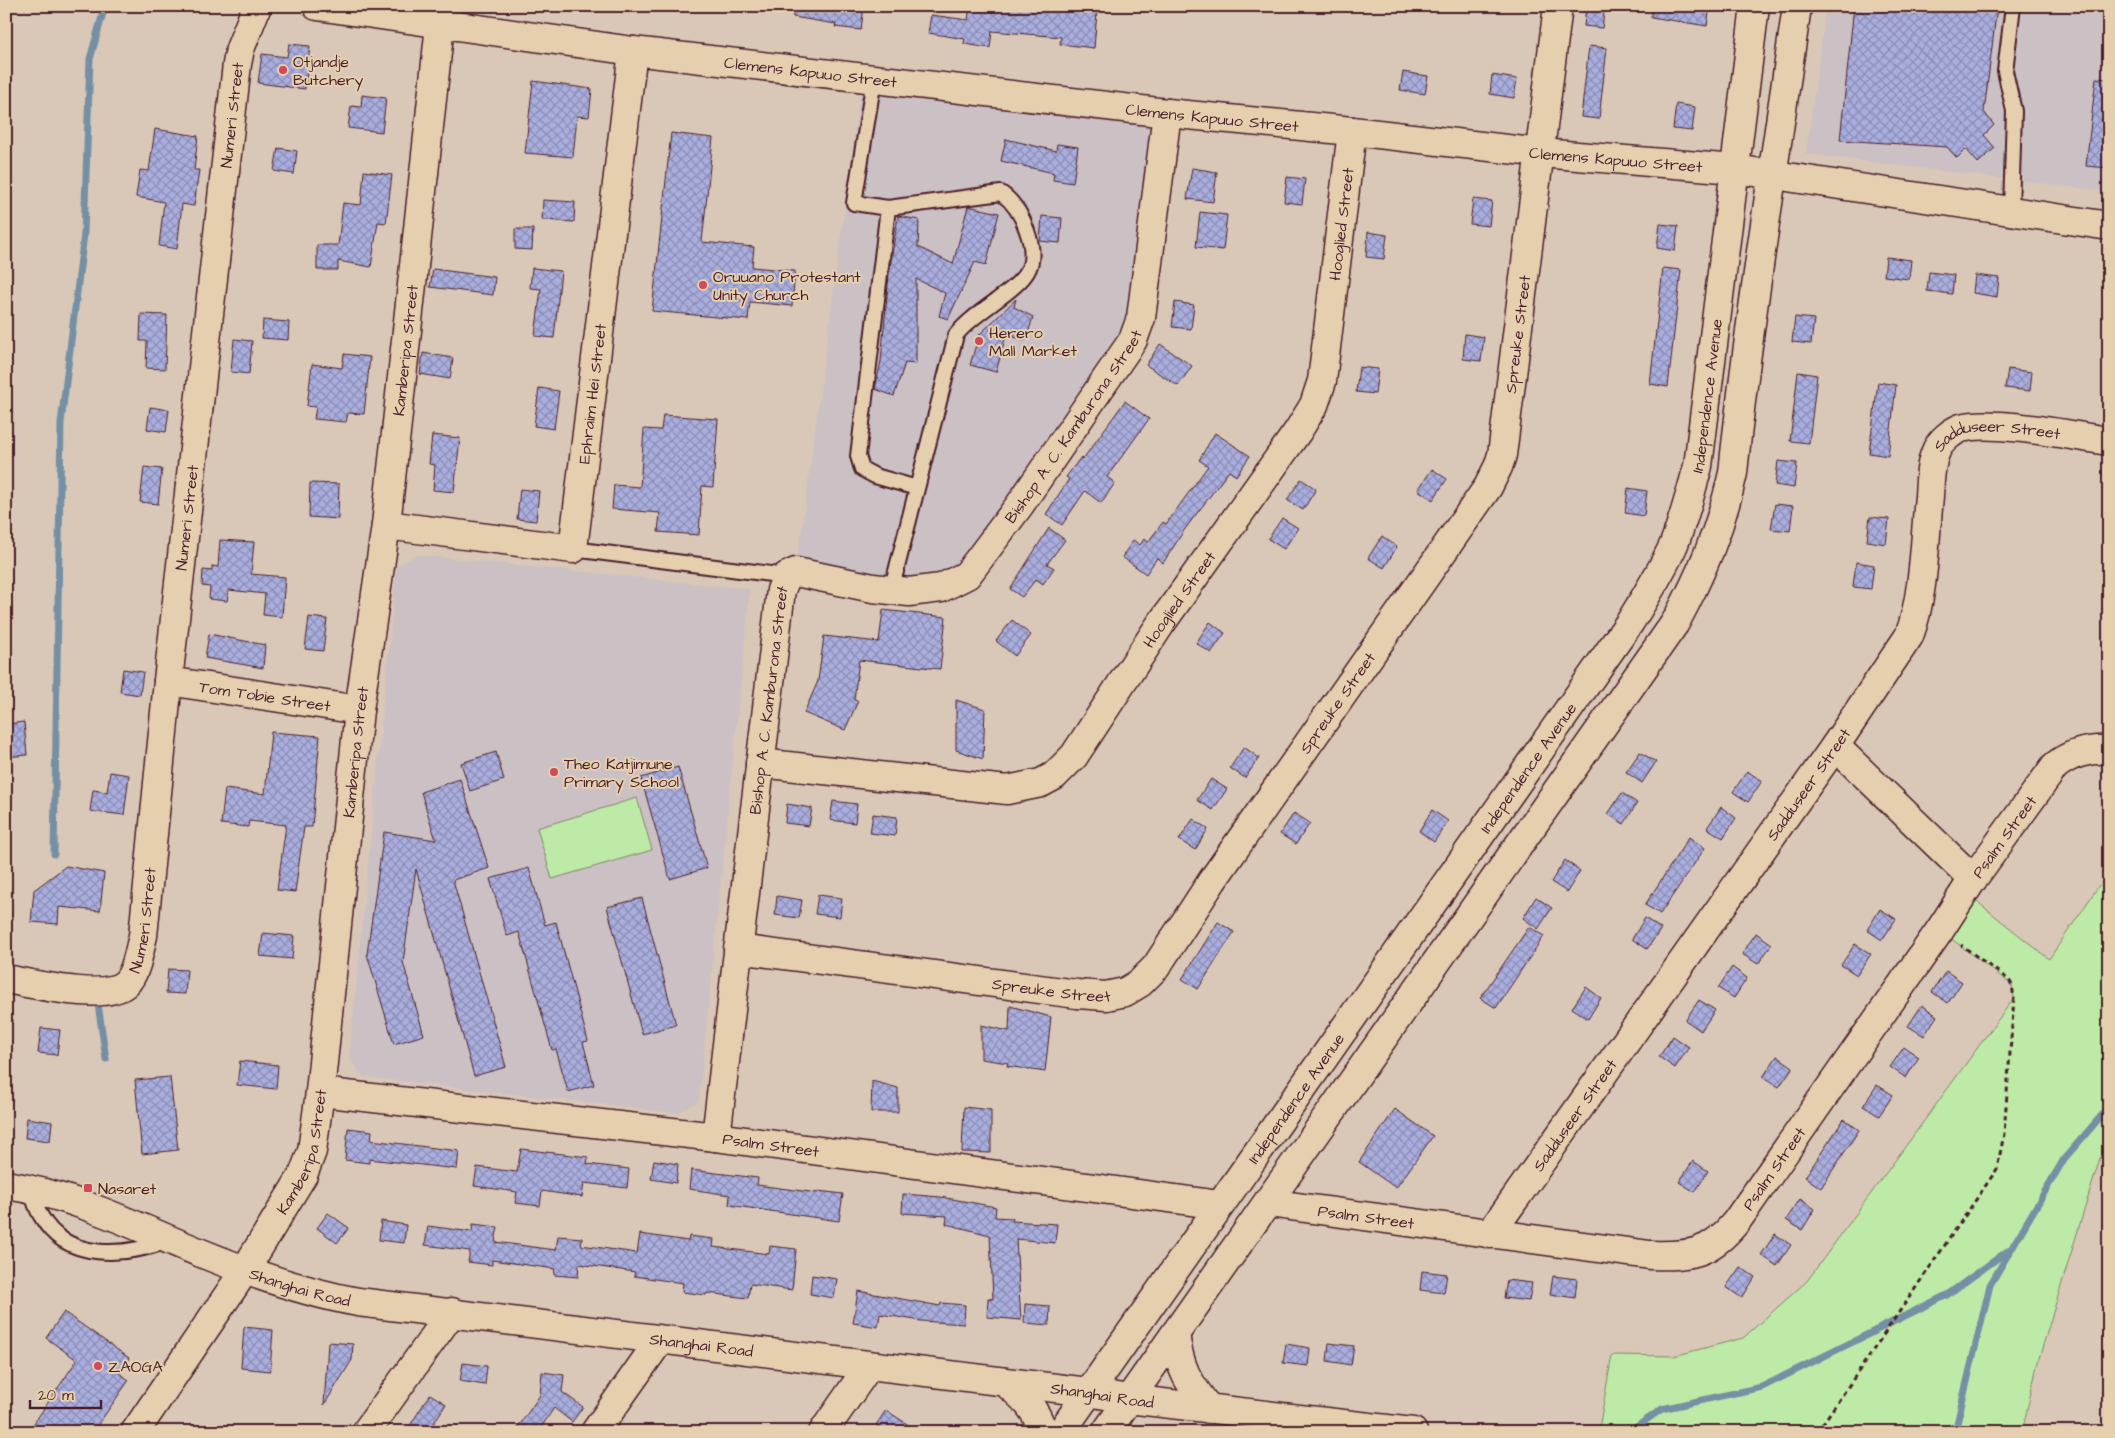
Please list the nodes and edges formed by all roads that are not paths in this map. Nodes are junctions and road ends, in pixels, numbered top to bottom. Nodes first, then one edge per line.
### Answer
1 (257, 6) edge
2 (317, 6) edge
3 (1558, 6) edge
4 (1755, 6) edge
5 (1797, 6) edge
6 (2013, 6) edge
7 (440, 25) junction
8 (633, 51) junction
9 (874, 79) junction
10 (1166, 113) junction
11 (1352, 130) junction
12 (1541, 153) junction
13 (1735, 169) junction
14 (1774, 175) junction
15 (888, 208) junction
16 (2011, 211) junction
17 (2109, 226) edge
18 (2109, 440) edge
19 (917, 488) junction
20 (386, 525) junction
21 (573, 549) junction
22 (787, 576) junction
23 (891, 591) junction
24 (168, 681) junction
25 (359, 710) junction
26 (1835, 746) junction
27 (2109, 750) edge
28 (760, 763) junction
29 (1973, 879) junction
30 (738, 949) junction
31 (6, 979) edge
32 (320, 1092) junction
33 (716, 1137) junction
34 (19, 1188) edge
35 (1268, 1204) junction
36 (1220, 1205) junction
37 (1490, 1234) junction
38 (170, 1239) junction
39 (245, 1270) junction
40 (452, 1312) junction
41 (1175, 1334) junction
42 (660, 1340) junction
43 (869, 1366) junction
44 (1005, 1382) junction
45 (1088, 1392) junction
46 (1128, 1399) junction
47 (1209, 1408) junction
48 (135, 1432) edge
49 (366, 1432) edge
50 (595, 1432) edge
51 (823, 1432) edge
52 (1043, 1432) edge
53 (1061, 1432) edge
54 (1106, 1432) edge
55 (1413, 1432) edge

1 - 24 street, Numeri Street
2 - 7 street, Clemens Kapuuo Street
3 - 12 street, Spreuke Street
4 - 13 street, Independence Avenue
5 - 14 street
6 - 16 lane
7 - 8 street, Clemens Kapuuo Street
7 - 20 street, Kamberipa Street
8 - 9 street, Clemens Kapuuo Street
8 - 21 street, Ephraim Hei Street
9 - 10 street, Clemens Kapuuo Street
9 - 15 lane
10 - 11 street, Clemens Kapuuo Street
10 - 23 street, Bishop A. C. Kamburona Street
11 - 12 street, Clemens Kapuuo Street
11 - 28 street, Hooglied Street
12 - 13 street, Clemens Kapuuo Street
12 - 30 street, Spreuke Street
13 - 14 street, Clemens Kapuuo Street
13 - 36 street, Independence Avenue
14 - 16 street, Clemens Kapuuo Street
14 - 35 street
15 - 19 lane
15 - 19 lane
16 - 17 street, Clemens Kapuuo Street
18 - 26 street, Sadduseer Street
19 - 23 lane
20 - 21 street
20 - 25 street, Kamberipa Street
21 - 22 lane
22 - 23 street, Bishop A. C. Kamburona Street
22 - 28 street, Bishop A. C. Kamburona Street
24 - 25 street, Tom Tobie Street
24 - 31 street, Numeri Street
25 - 32 street, Kamberipa Street
26 - 29 street
26 - 37 street, Sadduseer Street
27 - 29 street, Psalm Street
28 - 30 street, Bishop A. C. Kamburona Street
29 - 37 street, Psalm Street
30 - 33 street, Bishop A. C. Kamburona Street
32 - 33 street, Psalm Street
32 - 39 street, Kamberipa Street
33 - 36 street, Psalm Street
34 - 38 street, Shanghai Road
34 - 38 lane
35 - 37 street, Psalm Street
35 - 41 street
36 - 45 street, Independence Avenue
38 - 39 street, Shanghai Road
39 - 40 street, Shanghai Road
39 - 48 street, Kamberipa Street
40 - 42 street, Shanghai Road
40 - 49 street
41 - 46 street
41 - 47 street
42 - 43 street, Shanghai Road
42 - 50 street
43 - 44 street, Shanghai Road
43 - 51 street
44 - 45 street, Shanghai Road
44 - 52 street
45 - 46 street, Shanghai Road
45 - 53 street, Independence Avenue
46 - 47 street, Shanghai Road
46 - 54 street
47 - 55 street, Shanghai Road

